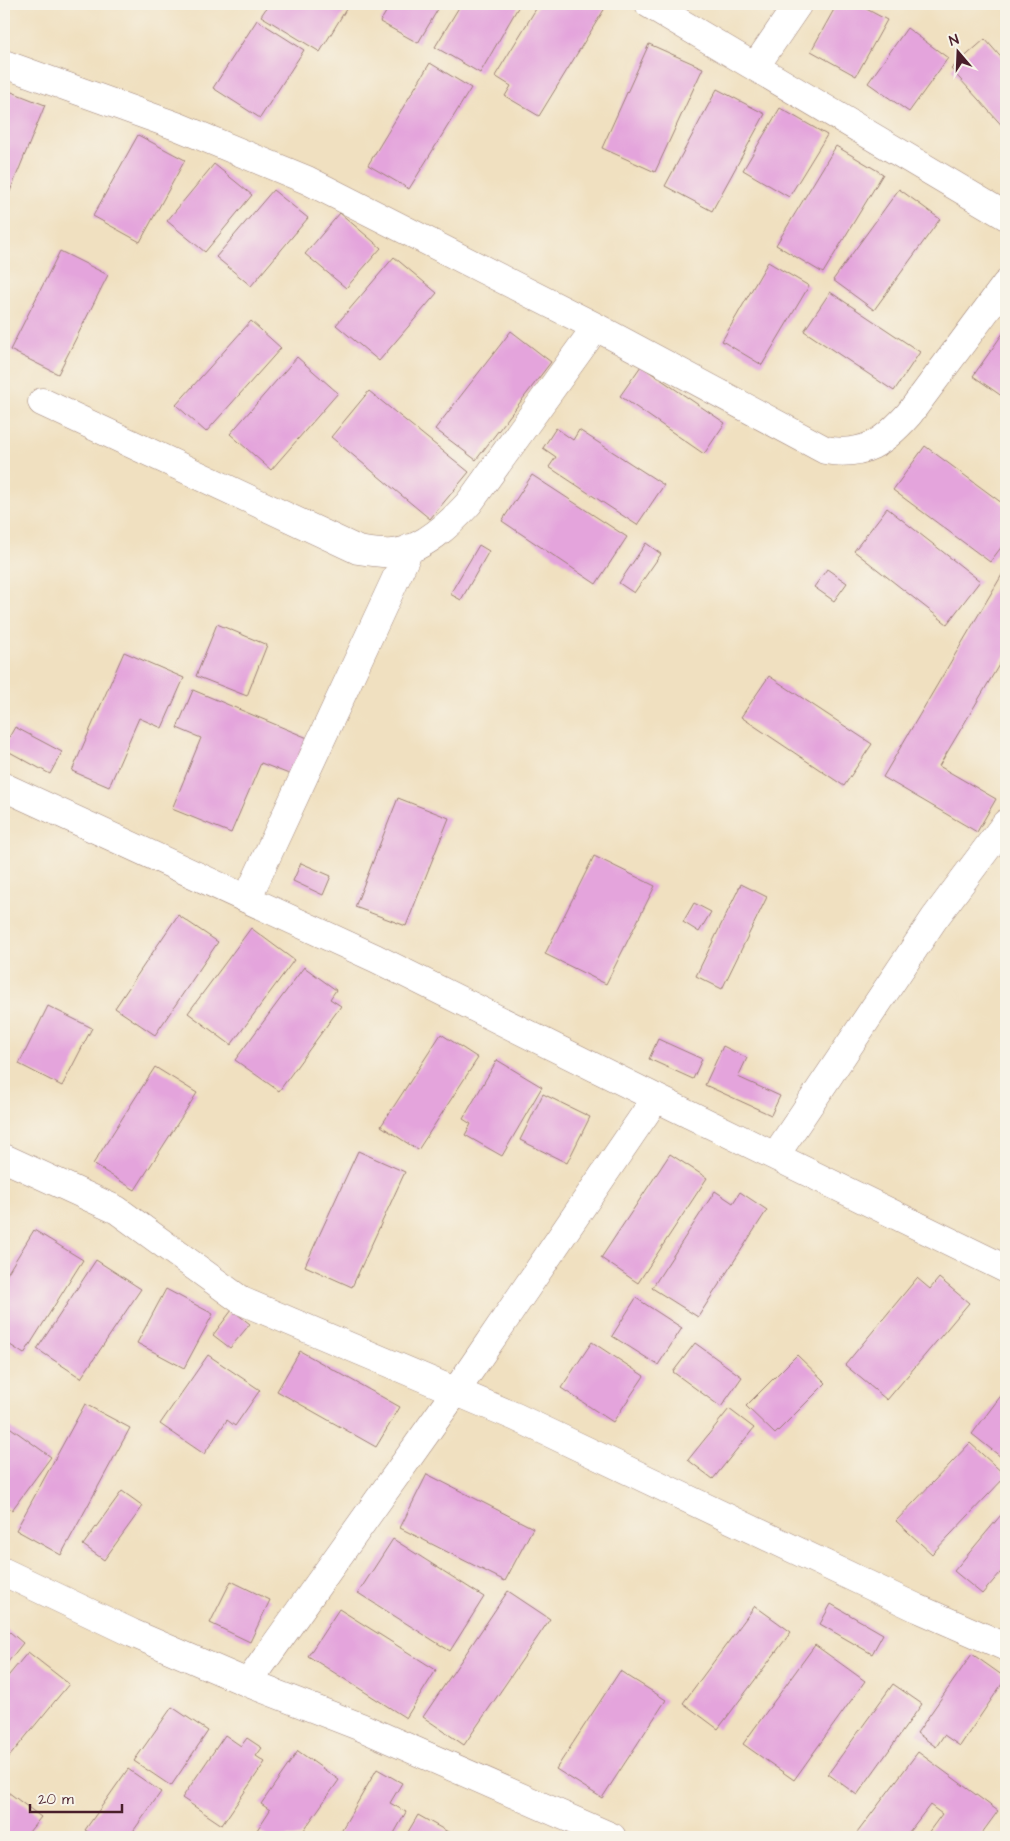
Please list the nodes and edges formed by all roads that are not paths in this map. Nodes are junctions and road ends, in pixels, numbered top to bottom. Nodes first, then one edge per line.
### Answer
1 (649, 4) edge
2 (798, 4) edge
3 (4, 64) edge
4 (756, 67) junction
5 (1006, 216) edge
6 (1006, 284) edge
7 (596, 327) junction
8 (42, 402) dead end
9 (410, 548) junction
10 (4, 787) edge
11 (1006, 823) edge
12 (247, 899) junction
13 (656, 1098) junction
14 (775, 1156) junction
15 (4, 1158) edge
16 (1006, 1268) edge
17 (456, 1391) junction
18 (4, 1572) edge
19 (1006, 1647) edge
20 (248, 1683) junction
21 (612, 1837) edge

1 - 4 street
2 - 4 street
3 - 7 street
4 - 5 street
6 - 7 street
7 - 9 street
8 - 9 street
9 - 12 street
10 - 12 street
11 - 14 street
12 - 13 street
13 - 14 street
13 - 17 street
14 - 16 street
15 - 17 street
17 - 19 street
17 - 20 street
18 - 20 street
20 - 21 street

